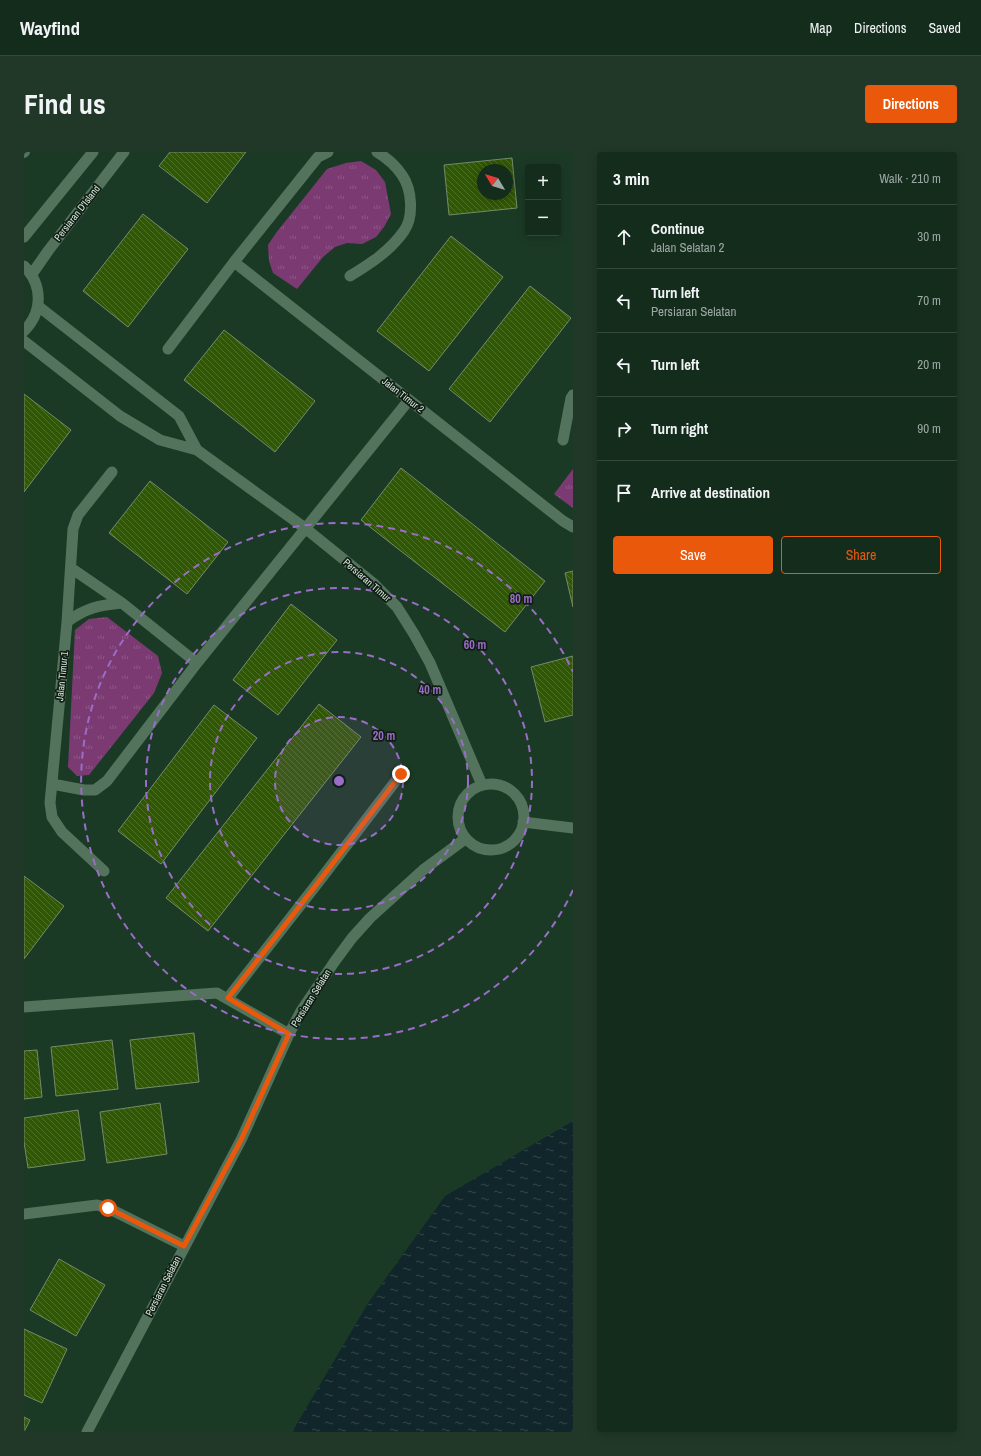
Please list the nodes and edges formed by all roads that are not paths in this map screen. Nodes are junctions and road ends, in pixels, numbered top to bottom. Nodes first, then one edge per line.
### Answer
1 (93, 152) edge
2 (124, 152) edge
3 (328, 152) edge
4 (377, 152) edge
5 (24, 237) edge
6 (234, 262) junction
7 (24, 266) edge
8 (32, 274) junction
9 (350, 276) dead end
10 (38, 306) junction
11 (24, 331) edge
12 (24, 341) edge
13 (168, 349) dead end
14 (573, 396) edge
15 (409, 400) junction
16 (563, 440) dead end
17 (197, 450) junction
18 (112, 472) dead end
19 (573, 527) edge
20 (305, 528) junction
21 (71, 568) junction
22 (122, 603) junction
23 (67, 622) junction
24 (197, 663) junction
25 (401, 774) dead end
26 (52, 784) junction
27 (482, 785) junction
28 (523, 822) junction
29 (573, 828) edge
30 (465, 839) junction
31 (104, 871) dead end
32 (228, 998) junction
33 (24, 1007) edge
34 (289, 1034) junction
35 (24, 1214) edge
36 (184, 1246) junction
37 (87, 1432) edge

1 - 5 street
2 - 8 street, Persiaran D'Island
3 - 6 street
4 - 9 street
6 - 13 street
6 - 15 street, Jalan Timur 2
7 - 8 street
8 - 10 street
10 - 11 street
10 - 17 street
12 - 17 street
14 - 16 street
15 - 19 street, Jalan Timur 2
15 - 20 street
17 - 20 street, Persiaran Timur
18 - 21 street, Jalan Timur 1
20 - 24 street
20 - 27 street, Persiaran Timur
21 - 22 street
21 - 23 street, Jalan Timur 1
22 - 23 street
22 - 24 street
23 - 26 street, Jalan Timur 1
24 - 26 street
25 - 32 street
26 - 31 street, Jalan Timur 1
27 - 28 street
27 - 30 street
28 - 29 street
28 - 30 street
30 - 34 street, Persiaran Selatan
32 - 33 street
32 - 34 street
34 - 36 street, Persiaran Selatan
35 - 36 street
36 - 37 street, Persiaran Selatan

